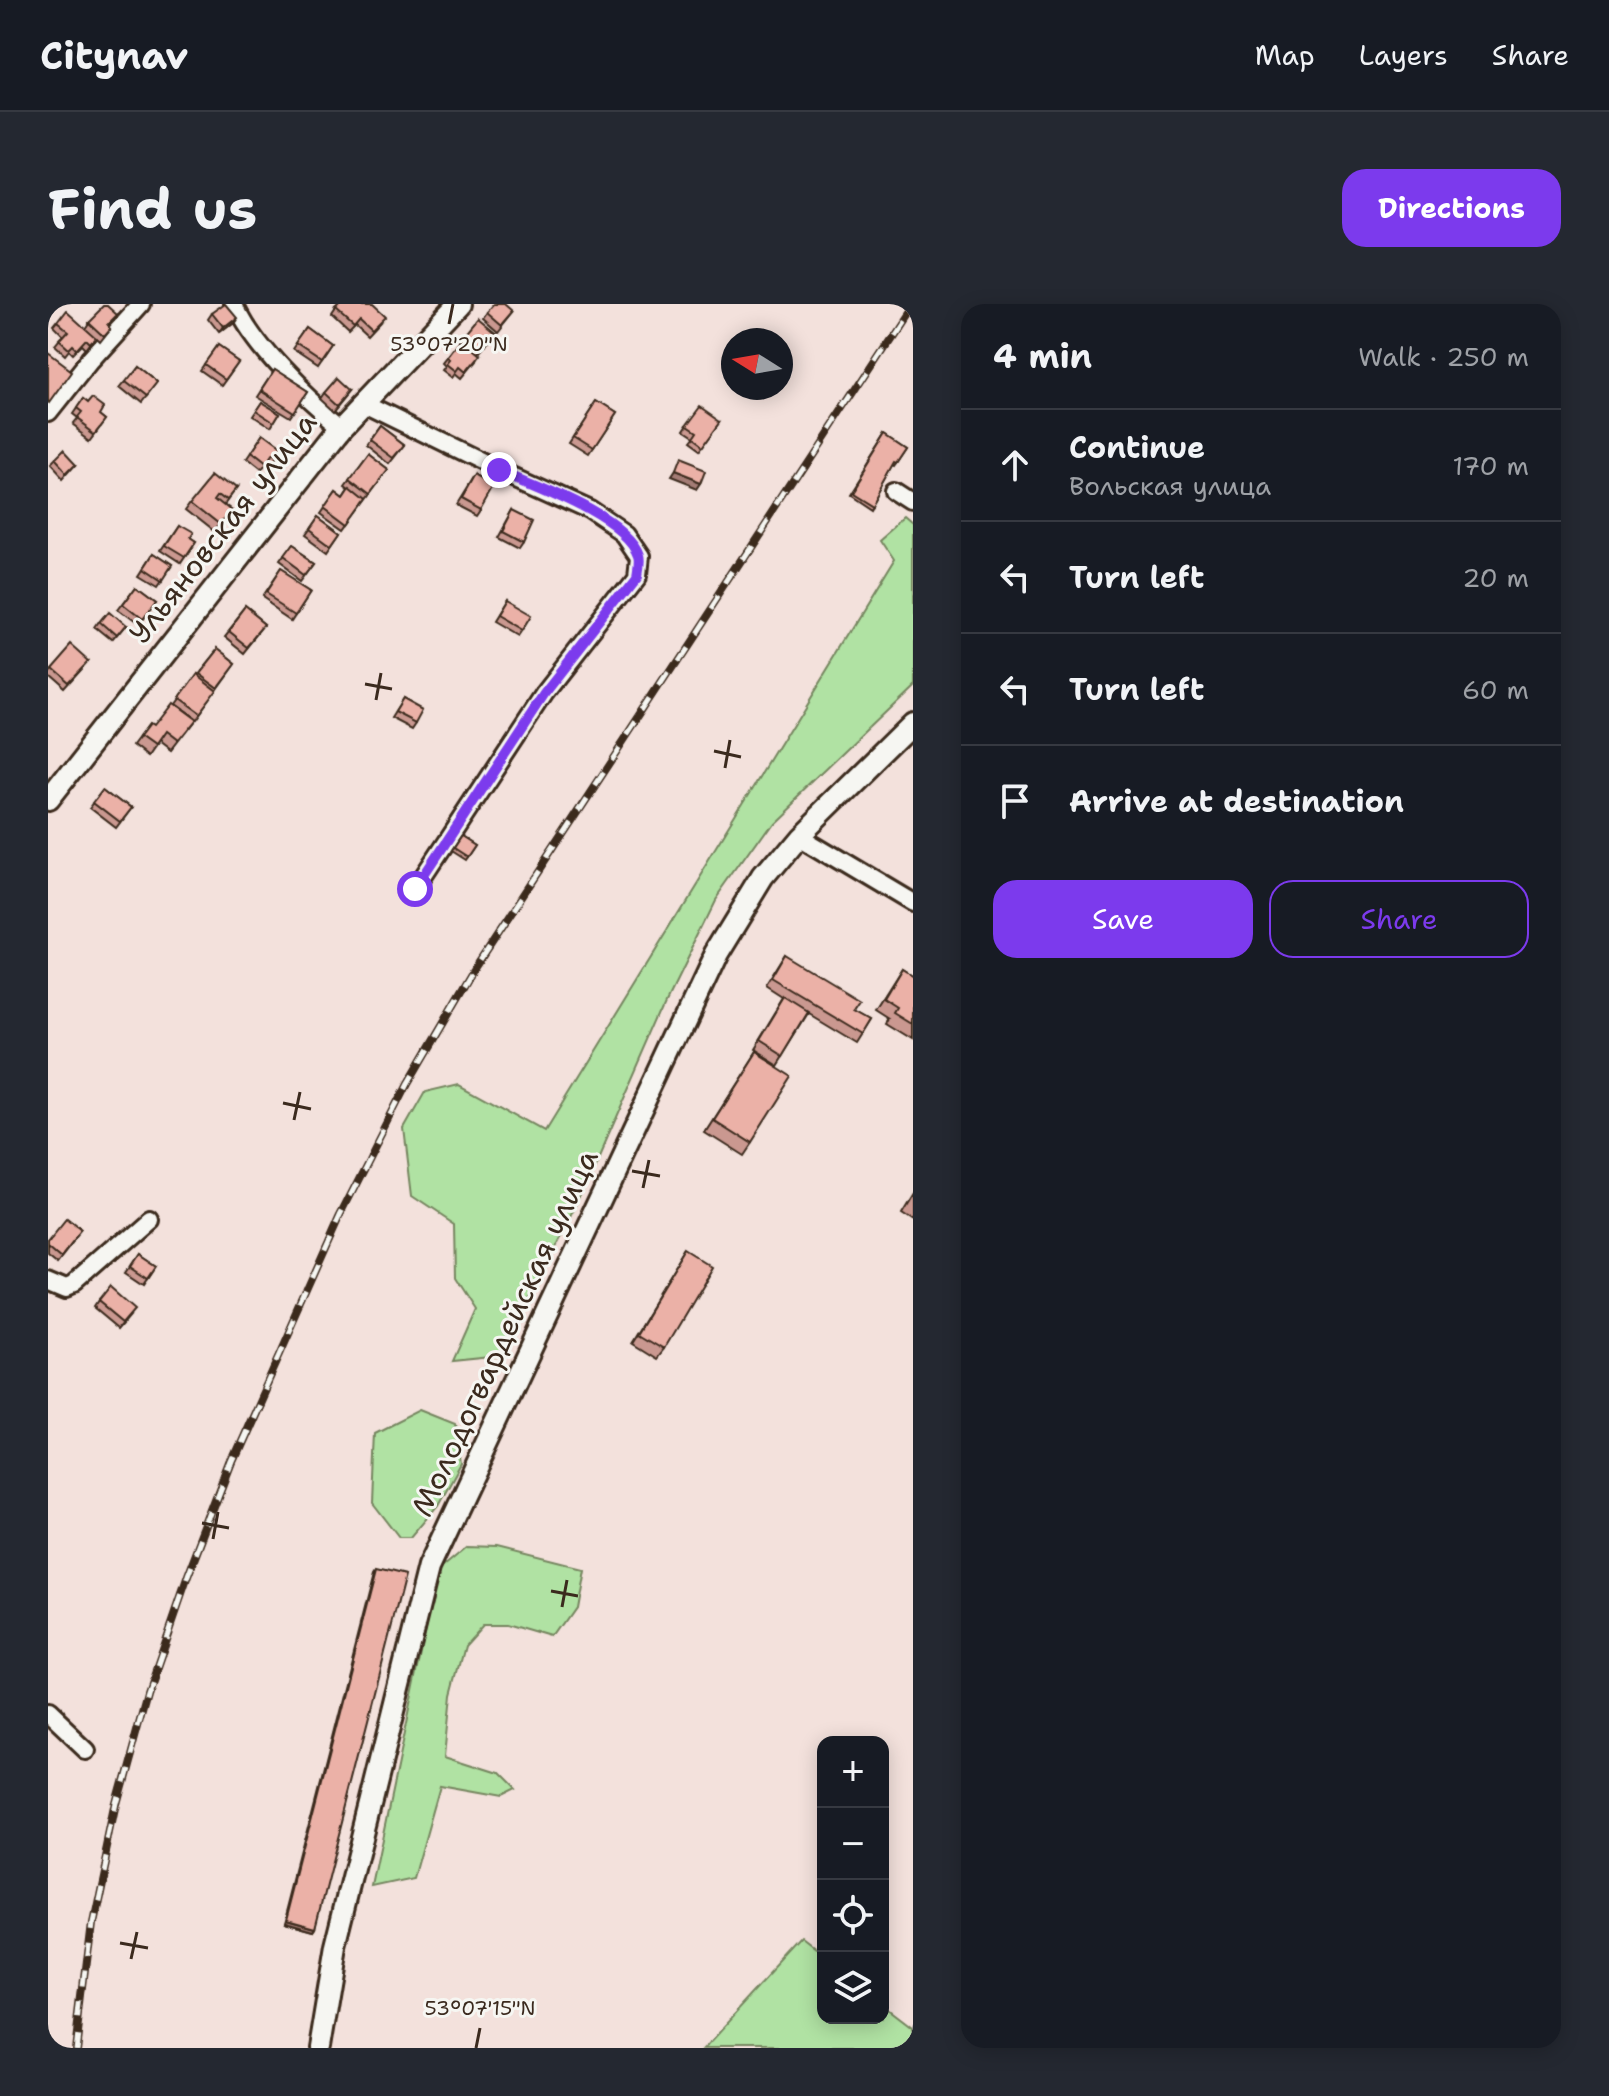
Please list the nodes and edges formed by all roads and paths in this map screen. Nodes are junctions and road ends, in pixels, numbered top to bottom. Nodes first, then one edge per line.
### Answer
1 (141, 304) edge
2 (234, 304) edge
3 (458, 304) edge
4 (362, 403) junction
5 (48, 413) edge
6 (342, 426) junction
7 (896, 491) dead end
8 (913, 502) edge
9 (913, 723) edge
10 (48, 800) edge
11 (799, 835) junction
12 (415, 889) dead end
13 (913, 903) edge
14 (149, 1219) dead end
15 (48, 1280) edge
16 (48, 1714) edge
17 (85, 1749) dead end
18 (318, 2048) edge

1 - 5 street
2 - 6 street
3 - 4 street, Ульяновская улица
4 - 6 street, Ульяновская улица
4 - 12 street
6 - 10 street, Ульяновская улица
7 - 8 street
9 - 11 street, Молодогвардейская улица
11 - 13 street
11 - 18 street, Молодогвардейская улица
14 - 15 street
16 - 17 street

